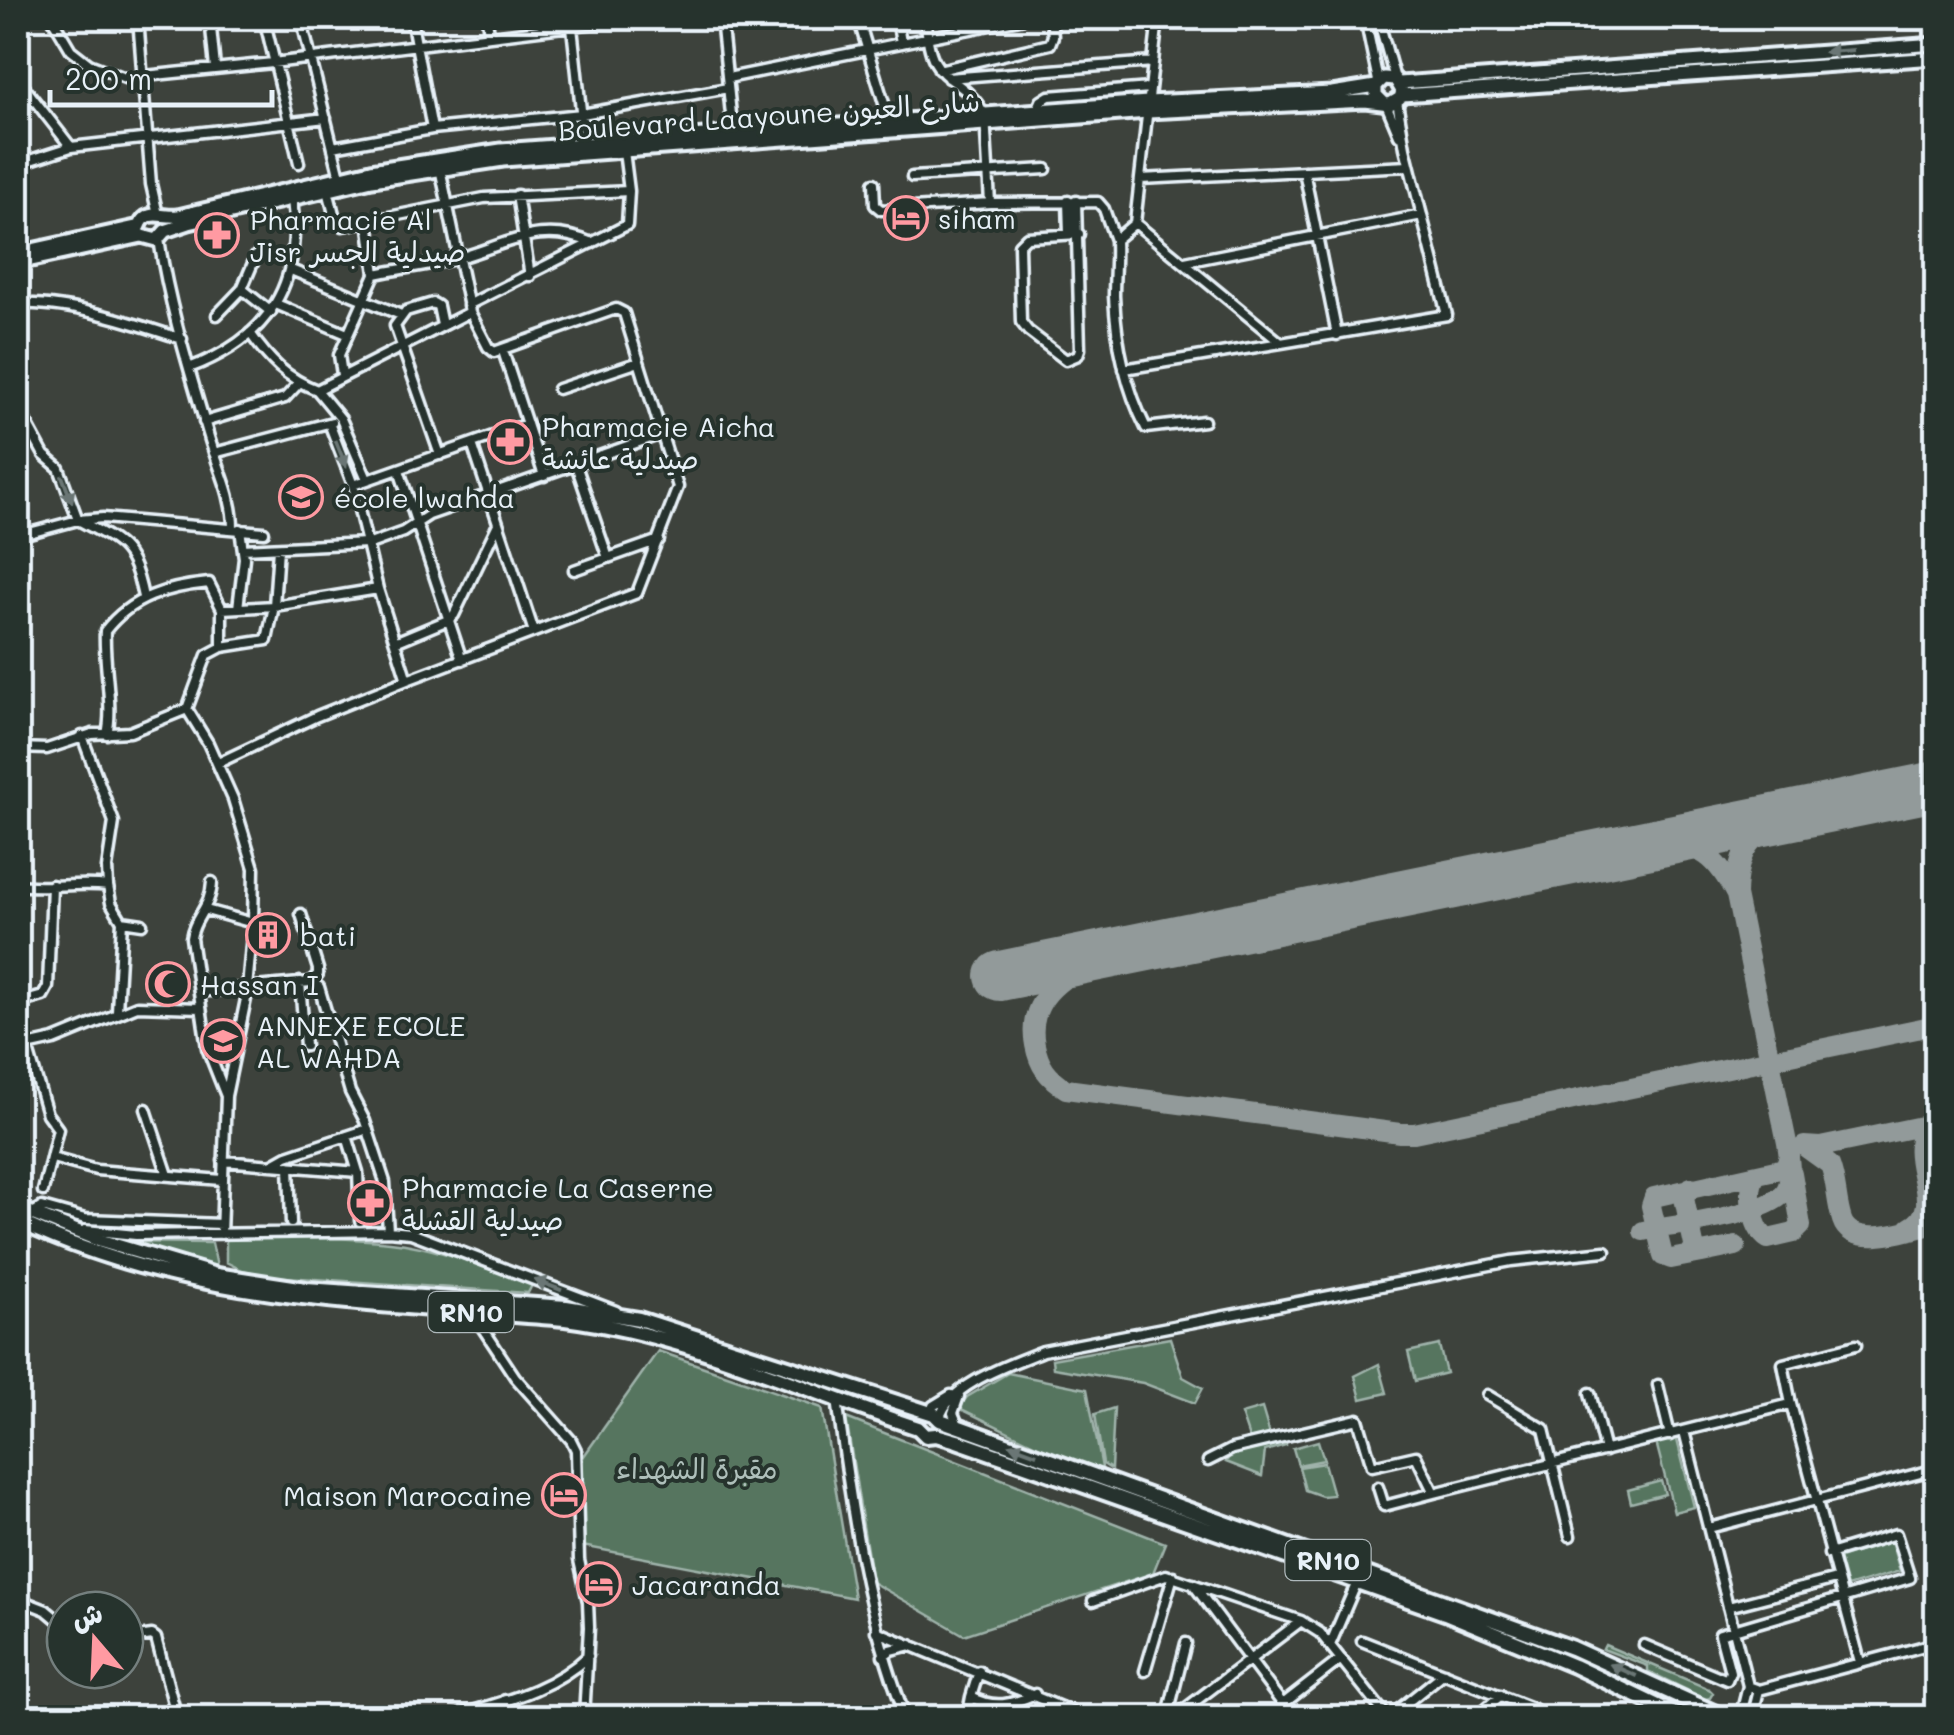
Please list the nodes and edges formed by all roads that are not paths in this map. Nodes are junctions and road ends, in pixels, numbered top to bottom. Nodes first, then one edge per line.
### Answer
1 (52, 18) edge
2 (138, 18) edge
3 (210, 18) edge
4 (264, 18) edge
5 (301, 18) edge
6 (411, 18) edge
7 (487, 18) edge
8 (636, 18) edge
9 (721, 18) edge
10 (858, 18) edge
11 (897, 18) edge
12 (926, 18) edge
13 (1025, 18) edge
14 (1051, 18) edge
15 (1139, 18) edge
16 (1158, 18) edge
17 (1365, 18) edge
18 (1378, 18) edge
19 (614, 19) edge
20 (572, 21) edge
21 (988, 22) edge
22 (490, 35) junction
23 (927, 38) junction
24 (415, 44) junction
25 (901, 44) junction
26 (1936, 44) edge
27 (869, 50) junction
28 (311, 58) junction
29 (1936, 58) edge
30 (1153, 62) junction
31 (273, 63) junction
32 (216, 68) junction
33 (939, 70) junction
34 (144, 78) junction
35 (948, 78) junction
36 (18, 79) edge
37 (728, 83) junction
38 (1377, 84) junction
39 (1394, 94) junction
40 (1148, 101) junction
41 (582, 114) junction
42 (326, 118) junction
43 (985, 119) junction
44 (289, 124) junction
45 (891, 127) junction
46 (432, 129) junction
47 (734, 139) junction
48 (148, 140) junction
49 (71, 147) junction
50 (333, 147) junction
51 (585, 149) junction
52 (624, 152) junction
53 (299, 163) dead end
54 (439, 163) junction
55 (18, 164) edge
56 (1409, 166) junction
57 (1046, 169) dead end
58 (1304, 171) junction
59 (987, 173) junction
60 (340, 177) junction
61 (912, 177) dead end
62 (1140, 179) junction
63 (874, 183) dead end
64 (328, 190) junction
65 (629, 191) junction
66 (516, 195) junction
67 (292, 198) junction
68 (1072, 201) junction
69 (990, 203) junction
70 (447, 204) junction
71 (1422, 214) junction
72 (368, 220) junction
73 (1135, 223) junction
74 (153, 227) junction
75 (1074, 234) junction
76 (522, 235) junction
77 (1316, 235) junction
78 (1115, 240) junction
79 (592, 243) junction
80 (18, 253) edge
81 (256, 256) dead end
82 (458, 258) junction
83 (1185, 262) junction
84 (18, 263) edge
85 (291, 270) junction
86 (376, 274) junction
87 (530, 276) junction
88 (242, 289) junction
89 (363, 300) junction
90 (18, 304) edge
91 (274, 308) junction
92 (469, 308) junction
93 (217, 315) dead end
94 (401, 315) junction
95 (442, 324) junction
96 (250, 334) junction
97 (347, 334) junction
98 (1337, 336) junction
99 (182, 339) junction
100 (1280, 343) junction
101 (402, 346) junction
102 (503, 351) junction
103 (639, 362) junction
104 (189, 368) junction
105 (1124, 369) junction
106 (342, 375) junction
107 (299, 383) junction
108 (558, 389) dead end
109 (317, 390) junction
110 (18, 407) edge
111 (340, 419) junction
112 (1204, 421) dead end
113 (204, 422) junction
114 (329, 423) junction
115 (527, 424) junction
116 (662, 434) junction
117 (472, 444) junction
118 (214, 454) junction
119 (440, 456) junction
120 (576, 465) junction
121 (399, 470) junction
122 (544, 476) junction
123 (368, 479) junction
124 (353, 485) junction
125 (489, 496) junction
126 (78, 520) junction
127 (498, 524) junction
128 (415, 526) junction
129 (236, 528) junction
130 (264, 532) dead end
131 (18, 536) edge
132 (659, 540) junction
133 (367, 544) junction
134 (278, 548) junction
135 (243, 550) junction
136 (608, 558) junction
137 (574, 570) dead end
138 (378, 590) junction
139 (143, 598) junction
140 (274, 606) junction
141 (238, 608) junction
142 (222, 609) junction
143 (448, 620) junction
144 (534, 632) junction
145 (394, 642) junction
146 (222, 647) junction
147 (462, 660) junction
148 (407, 680) junction
149 (187, 709) junction
150 (107, 734) junction
151 (82, 736) junction
152 (18, 748) edge
153 (218, 763) junction
154 (212, 882) dead end
155 (18, 885) edge
156 (52, 885) junction
157 (108, 886) junction
158 (206, 910) junction
159 (301, 914) dead end
160 (122, 921) junction
161 (253, 922) junction
162 (142, 924) dead end
163 (300, 982) junction
164 (311, 982) junction
165 (247, 988) junction
166 (199, 992) junction
167 (29, 1000) dead end
168 (200, 1008) junction
169 (117, 1012) junction
170 (305, 1046) dead end
171 (22, 1047) edge
172 (226, 1096) junction
173 (146, 1108) dead end
174 (368, 1129) junction
175 (346, 1136) junction
176 (52, 1158) junction
177 (223, 1161) junction
178 (271, 1165) junction
179 (289, 1166) junction
180 (358, 1172) junction
181 (168, 1175) junction
182 (222, 1180) junction
183 (43, 1191) dead end
184 (18, 1208) edge
185 (31, 1214) junction
186 (18, 1221) edge
187 (360, 1221) dead end
188 (292, 1223) dead end
189 (67, 1228) junction
190 (221, 1229) junction
191 (388, 1231) junction
192 (1605, 1251) dead end
193 (472, 1312) junction
194 (639, 1319) junction
195 (1856, 1345) dead end
196 (1658, 1385) dead end
197 (960, 1392) junction
198 (1590, 1393) dead end
199 (1488, 1395) dead end
200 (837, 1398) junction
201 (1792, 1404) junction
202 (934, 1416) junction
203 (958, 1425) junction
204 (918, 1428) junction
205 (1684, 1431) junction
206 (936, 1435) junction
207 (1670, 1435) junction
208 (1606, 1451) junction
209 (1208, 1461) dead end
210 (1554, 1464) junction
211 (1936, 1468) edge
212 (1378, 1486) dead end
213 (1434, 1493) junction
214 (1815, 1500) junction
215 (1709, 1528) junction
216 (1570, 1536) dead end
217 (1829, 1554) junction
218 (1173, 1576) junction
219 (1836, 1579) junction
220 (1356, 1582) junction
221 (1193, 1584) junction
222 (1842, 1598) junction
223 (18, 1599) edge
224 (1093, 1601) dead end
225 (1728, 1607) junction
226 (45, 1610) edge
227 (1300, 1620) junction
228 (1732, 1629) junction
229 (876, 1631) junction
230 (145, 1636) edge
231 (1362, 1641) dead end
232 (1186, 1643) dead end
233 (1936, 1643) edge
234 (912, 1645) junction
235 (1330, 1645) junction
236 (1644, 1645) dead end
237 (588, 1656) junction
238 (883, 1656) junction
239 (1342, 1659) junction
240 (1249, 1662) junction
241 (1860, 1662) junction
242 (979, 1671) junction
243 (1145, 1672) dead end
244 (1444, 1673) junction
245 (1748, 1686) junction
246 (1758, 1690) junction
247 (1035, 1694) junction
248 (1501, 1694) junction
249 (971, 1697) junction
250 (505, 1700) junction
251 (1283, 1704) junction
252 (1188, 1708) junction
253 (509, 1716) edge
254 (177, 1718) edge
255 (450, 1718) edge
256 (496, 1718) edge
257 (584, 1718) edge
258 (906, 1718) edge
259 (967, 1718) edge
260 (1087, 1718) edge
261 (1170, 1718) edge
262 (1212, 1718) edge
263 (1293, 1718) edge
264 (1475, 1718) edge
265 (1536, 1718) edge
266 (1683, 1718) edge
267 (1727, 1718) edge
268 (1740, 1718) edge
269 (1752, 1718) edge

1 - 34 street
2 - 34 street
3 - 32 street
4 - 31 street
5 - 28 street
6 - 24 street
7 - 22 street
8 - 19 street
9 - 37 street
10 - 27 street
11 - 25 street
12 - 23 street
13 - 21 street
14 - 33 street
15 - 16 street
16 - 30 street
17 - 38 street
18 - 39 street
19 - 20 street
20 - 22 street
20 - 41 street
21 - 23 street
22 - 24 street
23 - 25 street
23 - 33 street
24 - 28 street
24 - 46 street
25 - 27 street
26 -> 39 street, Boulevard Laayoune شارع العيون
27 - 37 street
27 - 45 street
28 - 31 street
28 - 42 street
29 - 39 street, Boulevard Laayoune شارع العيون
30 - 35 street
30 - 40 street
31 - 32 street
31 - 44 street
32 - 34 street
33 - 35 street
34 - 48 street
35 - 43 street
36 - 49 street
37 - 41 street
37 - 47 street
38 - 39 street
38 - 39 street, Boulevard Laayoune شارع العيون
38 - 40 street, Boulevard Laayoune شارع العيون
39 - 40 street, Boulevard Laayoune شارع العيون
39 - 56 street
40 - 43 street, Boulevard Laayoune شارع العيون
40 - 43 street, Boulevard Laayoune شارع العيون
40 - 62 street
41 - 46 street
41 - 51 street
42 - 44 street
42 - 50 street
43 - 45 street, Boulevard Laayoune شارع العيون
43 - 59 street
44 - 48 street
44 - 53 street
45 - 47 street, Boulevard Laayoune شارع العيون
46 - 50 street
47 - 51 street, Boulevard Laayoune شارع العيون
47 - 52 street, Boulevard Laayoune شارع العيون
48 - 49 street
48 - 74 street
49 - 55 street
50 - 60 street
51 - 52 street, Boulevard Laayoune شارع العيون
51 - 54 street, Boulevard Laayoune شارع العيون
52 - 65 street
54 - 60 street, Boulevard Laayoune شارع العيون
54 - 64 street, Boulevard Laayoune شارع العيون
54 - 70 street
56 - 58 street
56 - 71 street
57 - 59 street
58 - 62 street
58 - 77 street
59 - 61 street
59 - 69 street
60 - 74 street, Boulevard Laayoune شارع العيون
62 - 73 street
63 - 69 street
64 - 67 street, Boulevard Laayoune شارع العيون
64 - 72 street
65 - 66 street
65 - 79 street
66 - 70 street
66 - 76 street
67 - 74 street, Boulevard Laayoune شارع العيون
67 - 85 street
68 - 69 street
68 - 75 street
68 - 78 street
70 - 72 street
70 - 82 street
71 - 77 street
71 - 98 street
72 - 86 street
73 - 78 street
73 - 83 street
74 - 80 street, Boulevard Laayoune شارع العيون
74 - 84 street, Boulevard Laayoune شارع العيون
74 - 99 street
75 - 75 street
76 - 79 street
76 - 82 street
76 - 87 street
77 - 83 street
77 - 98 street
78 - 105 street
79 - 87 street
81 - 88 street
82 - 86 street
82 - 92 street
83 - 100 street
85 - 89 street
85 - 91 street
86 - 89 street
87 - 92 street
88 - 91 street
88 - 93 street
89 - 94 street
89 - 97 street
90 - 99 street
91 - 96 street
91 - 97 street
92 - 95 street
92 - 102 street
94 - 95 street
94 - 101 street
95 - 101 street
96 - 104 street
96 - 107 street
97 - 106 street
98 - 100 street
99 - 104 street
100 - 105 street
101 - 106 street
101 - 119 street
102 - 103 street
102 - 115 street
103 - 108 street
103 - 116 street
104 - 113 street
105 - 112 street
106 - 109 street
107 - 109 street
107 - 113 street
109 - 111 street
110 -> 126 street
111 - 114 street
111 - 123 street
113 - 118 street
114 - 118 street
114 -> 124 street
115 - 117 street
115 - 122 street
116 - 120 street
116 - 132 street
117 - 119 street
117 - 125 street
118 - 129 street
119 - 121 street
120 - 122 street
120 - 136 street
121 - 123 street
121 - 128 street
122 - 125 street
123 - 124 street
124 - 133 street
125 - 127 street
125 - 128 street
126 - 129 street
126 - 131 street
126 - 139 street
127 - 143 street
127 - 144 street
128 - 133 street
128 - 143 street
129 - 130 street
129 - 135 street
132 - 136 street
132 - 144 street
133 - 134 street
133 - 138 street
134 - 135 street
134 - 140 street
135 - 141 street
136 - 137 street
138 - 140 street
138 - 145 street
139 - 142 street
139 - 150 street
140 - 141 street
140 - 146 street
141 - 142 street
142 - 146 street
143 - 145 street
143 - 147 street
144 - 147 street
145 - 148 street
146 - 149 street
147 - 148 street
148 - 153 street
149 - 150 street
149 - 153 street
150 - 151 street
151 - 152 street
151 - 157 street
153 - 161 street
154 - 158 street
155 - 156 street
156 - 157 street
156 - 167 street
157 - 160 street
158 - 161 street
158 - 166 street
159 - 164 street
160 - 162 street
160 - 169 street
161 - 165 street
163 - 164 street
163 - 165 street
163 - 170 street
164 - 174 street
165 - 166 street
165 - 172 street
166 - 168 street
168 - 169 street
168 - 172 street
169 - 171 street
171 - 176 street
172 - 177 street
173 - 181 street
174 - 175 street
174 - 191 street
175 - 178 street
175 - 180 street
176 - 181 street
176 - 183 street
177 - 178 street
177 - 182 street
178 - 179 street
179 - 180 street
179 - 188 street
180 - 187 street
181 - 182 street
182 - 190 street
184 - 185 main road, RN10
185 - 189 main road, RN10
185 - 190 street
186 - 193 main road, RN10
189 - 190 street
189 - 194 main road, RN10
190 - 191 street
194 -> 191 street
192 - 197 street
193 - 200 main road, RN10
193 - 237 street
194 - 202 main road, RN10
195 - 201 street
196 - 207 street
197 - 202 street
197 - 203 street
198 - 208 street
199 - 210 street
200 - 204 main road, RN10
200 - 229 street
201 - 205 street
201 - 214 street
202 - 203 main road, RN10
202 - 204 main road
202 - 206 main road
267 -> 203 main road, RN10
204 - 206 main road, RN10
205 - 207 street
205 - 215 street
206 - 220 main road, RN10
207 - 208 street
208 - 210 street
209 - 213 street
210 - 213 street
210 - 216 street
211 - 214 street
212 - 213 street
214 - 215 street
214 - 217 street
215 - 225 street
217 - 219 street
217 - 222 street
218 - 221 street
218 - 224 street
218 - 243 street
219 - 222 street
219 - 225 street
220 - 235 street
220 - 266 main road, RN10
221 - 227 street
221 - 240 street
222 - 228 street
222 - 241 street
223 - 226 street
225 - 228 street
227 - 235 street
227 - 240 street
228 - 236 street
228 - 245 street
229 - 234 street
229 - 238 street
230 - 254 street
231 - 244 street
232 - 261 street
233 - 241 street
234 - 238 street
234 - 242 street
235 - 239 street
237 - 250 street
237 - 257 street
238 - 258 street
239 - 244 street
239 - 251 street
240 - 251 street
240 - 252 street
241 - 246 street
242 - 247 street
242 - 249 street
244 - 248 street
245 - 246 street
245 - 268 street
246 - 269 street
247 - 249 street
247 - 260 street
248 - 264 street
248 - 265 street
249 - 259 street
250 - 253 street
250 - 255 street
251 - 263 street
252 - 261 street
252 - 262 street
253 - 256 street

